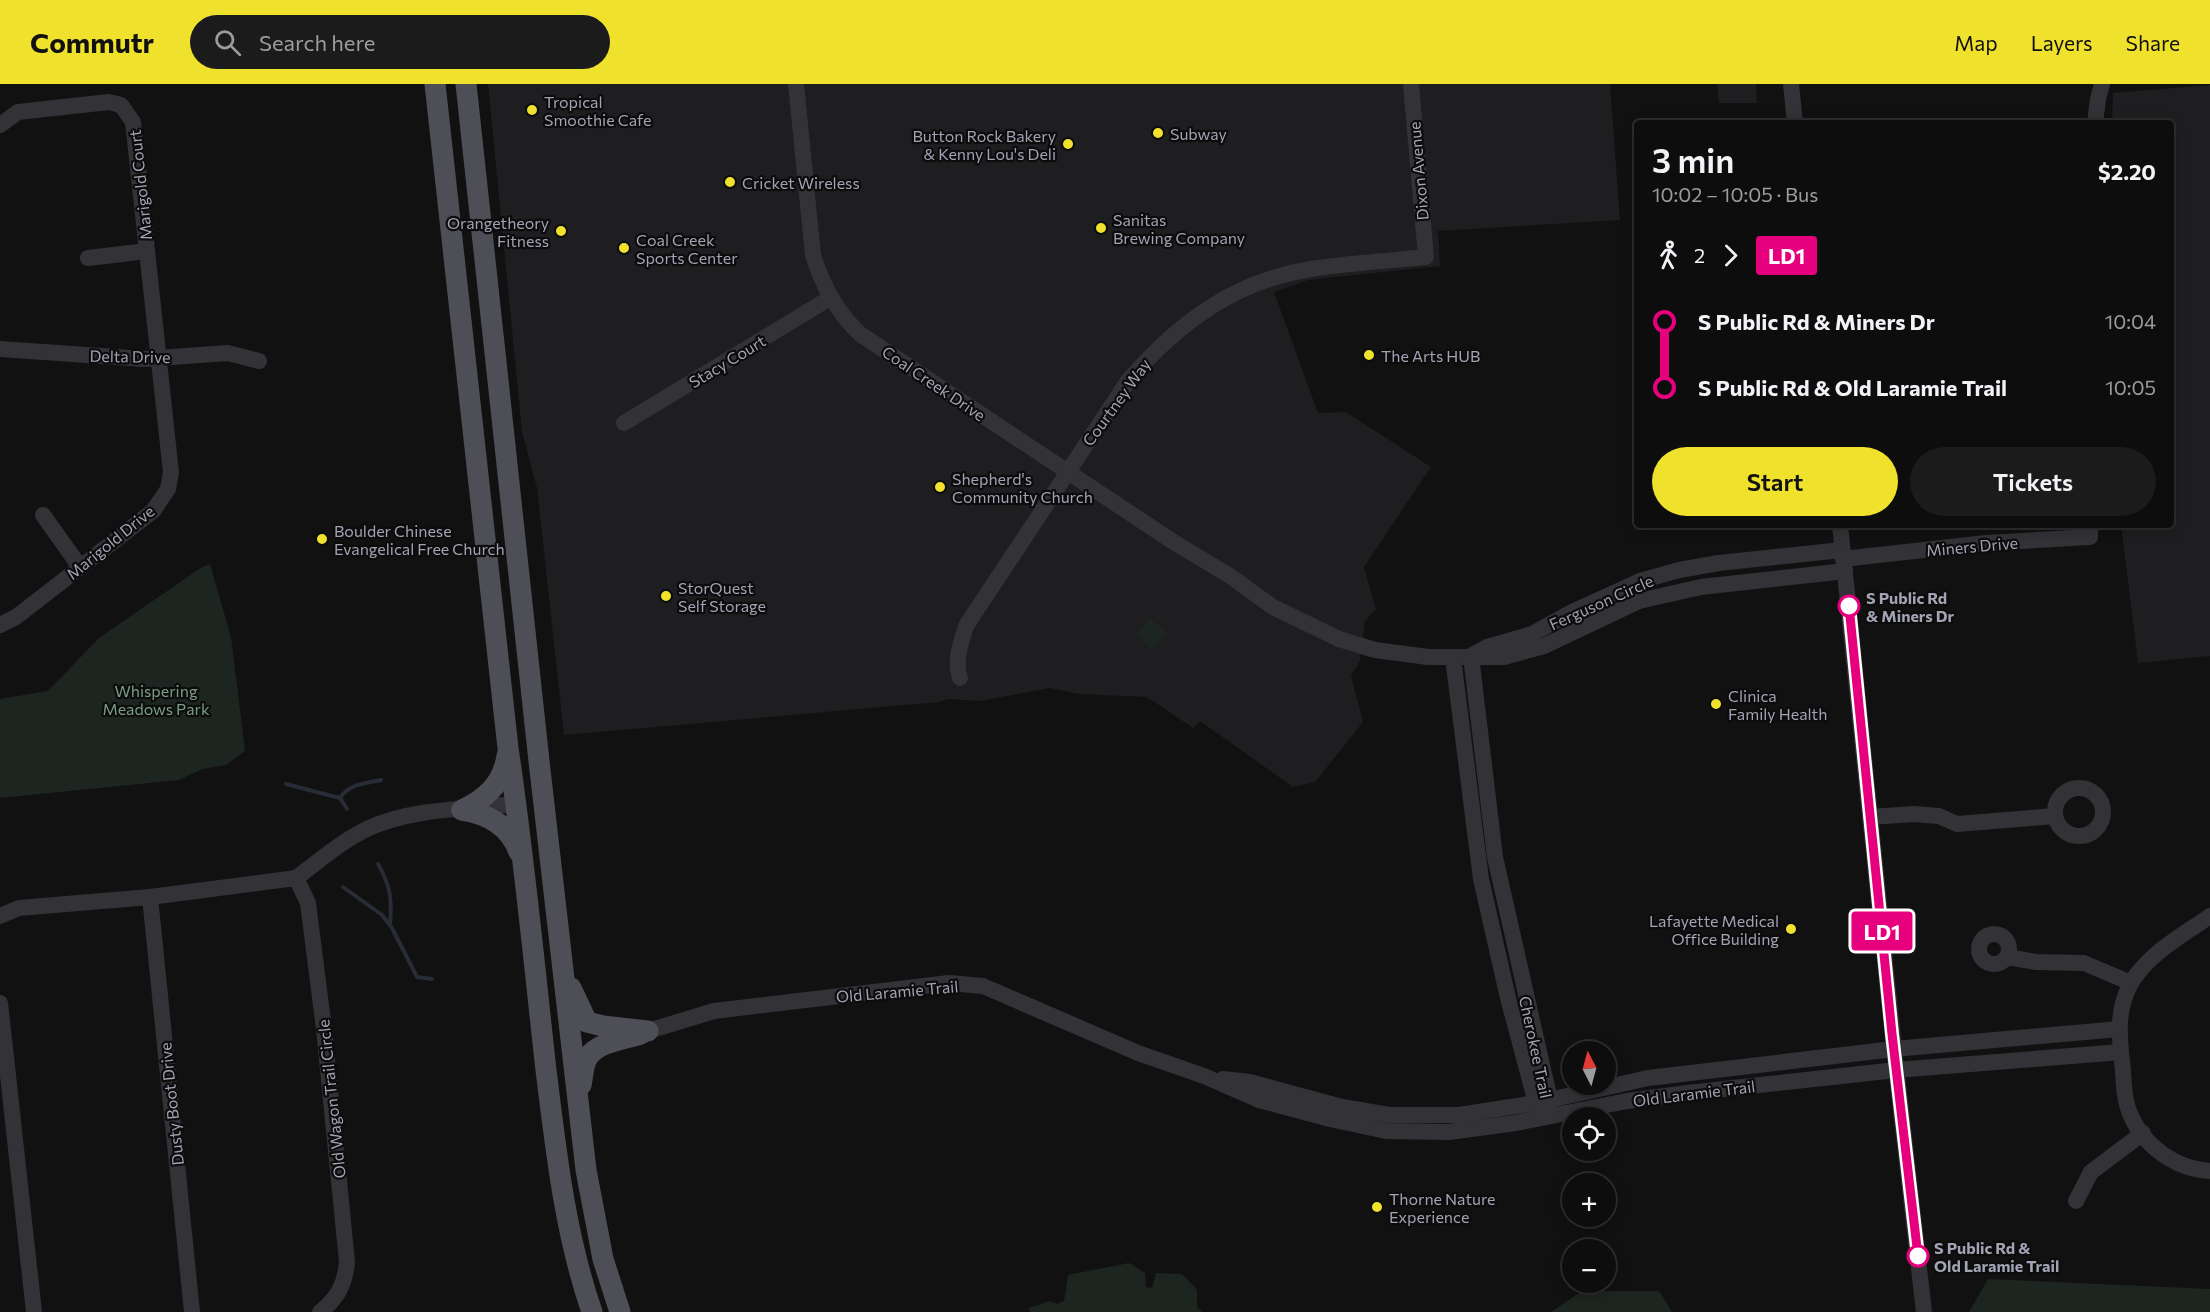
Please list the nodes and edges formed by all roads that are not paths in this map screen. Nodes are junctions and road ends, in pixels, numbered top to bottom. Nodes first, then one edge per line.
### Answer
1 (435, 84) edge
2 (466, 84) edge
3 (796, 84) edge
4 (1411, 84) edge
5 (1791, 84) edge
6 (2102, 84) edge
7 (1795, 120) edge
8 (2096, 120) edge
9 (0, 125) edge
10 (147, 250) junction
11 (1426, 257) joint
12 (88, 258) dead end
13 (830, 298) junction
14 (0, 349) edge
15 (160, 358) junction
16 (259, 361) dead end
17 (624, 423) dead end
18 (1067, 471) junction
19 (43, 515) dead end
20 (1840, 528) edge
21 (2090, 528) edge
22 (1844, 560) junction
23 (80, 567) junction
24 (1230, 576) joint
25 (0, 625) edge
26 (1471, 656) junction
27 (1453, 658) junction
28 (960, 678) dead end
29 (508, 748) junction
30 (516, 804) junction
31 (462, 810) junction
32 (2055, 816) dead end
33 (1870, 817) junction
34 (548, 846) junction
35 (522, 861) junction
36 (296, 878) junction
37 (150, 897) junction
38 (0, 916) edge
39 (2210, 916) edge
40 (2007, 957) dead end
41 (562, 965) junction
42 (2131, 983) junction
43 (0, 1003) edge
44 (2119, 1029) junction
45 (648, 1031) junction
46 (1894, 1049) junction
47 (2121, 1052) junction
48 (1896, 1070) junction
49 (578, 1102) junction
50 (1544, 1106) junction
51 (2142, 1133) junction
52 (8, 1147) edge
53 (2210, 1171) edge
54 (2076, 1201) dead end
55 (34, 1312) edge
56 (192, 1312) edge
57 (320, 1312) edge
58 (592, 1312) edge
59 (620, 1312) edge
60 (1924, 1312) edge

1 - 29 main road
2 - 34 main road
3 - 13 street, Coal Creek Drive
4 - 11 street, Dixon Avenue
5 - 7 street
6 - 8 street
9 - 10 street, Marigold Court
10 - 12 street
10 - 15 street, Marigold Court
11 - 18 street, Courtney Way
13 - 17 street, Stacy Court
13 - 18 street, Coal Creek Drive
14 - 15 street, Delta Drive
15 - 16 street, Delta Drive
15 - 23 street, Marigold Drive
18 - 24 street, Coal Creek Drive
18 - 28 street, Courtney Way
19 - 23 street
20 - 22 street
21 - 22 street, Miners Drive
22 - 26 street, Ferguson Circle
22 - 33 street
23 - 25 street, Marigold Drive
24 - 27 street, Ferguson Circle
26 - 27 street, Ferguson Circle
26 - 50 street, Cherokee Trail
27 - 50 street, Cherokee Trail
29 - 30 main road
29 - 31 main road
30 - 31 street
30 - 34 main road
30 - 35 main road
31 - 35 main road
31 - 36 street
32 - 33 street
33 - 46 street
34 - 41 main road
35 - 58 main road
36 - 37 street
36 - 57 street, Old Wagon Trail Circle
37 - 38 street
37 - 56 street, Dusty Boot Drive
39 - 42 street
40 - 42 street
41 - 45 main road
41 - 49 main road
42 - 44 street
43 - 52 street
44 - 46 street, Old Laramie Trail
44 - 47 street
45 - 49 main road
45 - 50 street, Old Laramie Trail
46 - 48 street
46 - 50 street, Old Laramie Trail
47 - 48 street, Old Laramie Trail
47 - 51 street
48 - 50 street, Old Laramie Trail
48 - 60 street
49 - 59 main road
51 - 53 street
51 - 54 street
52 - 55 street

